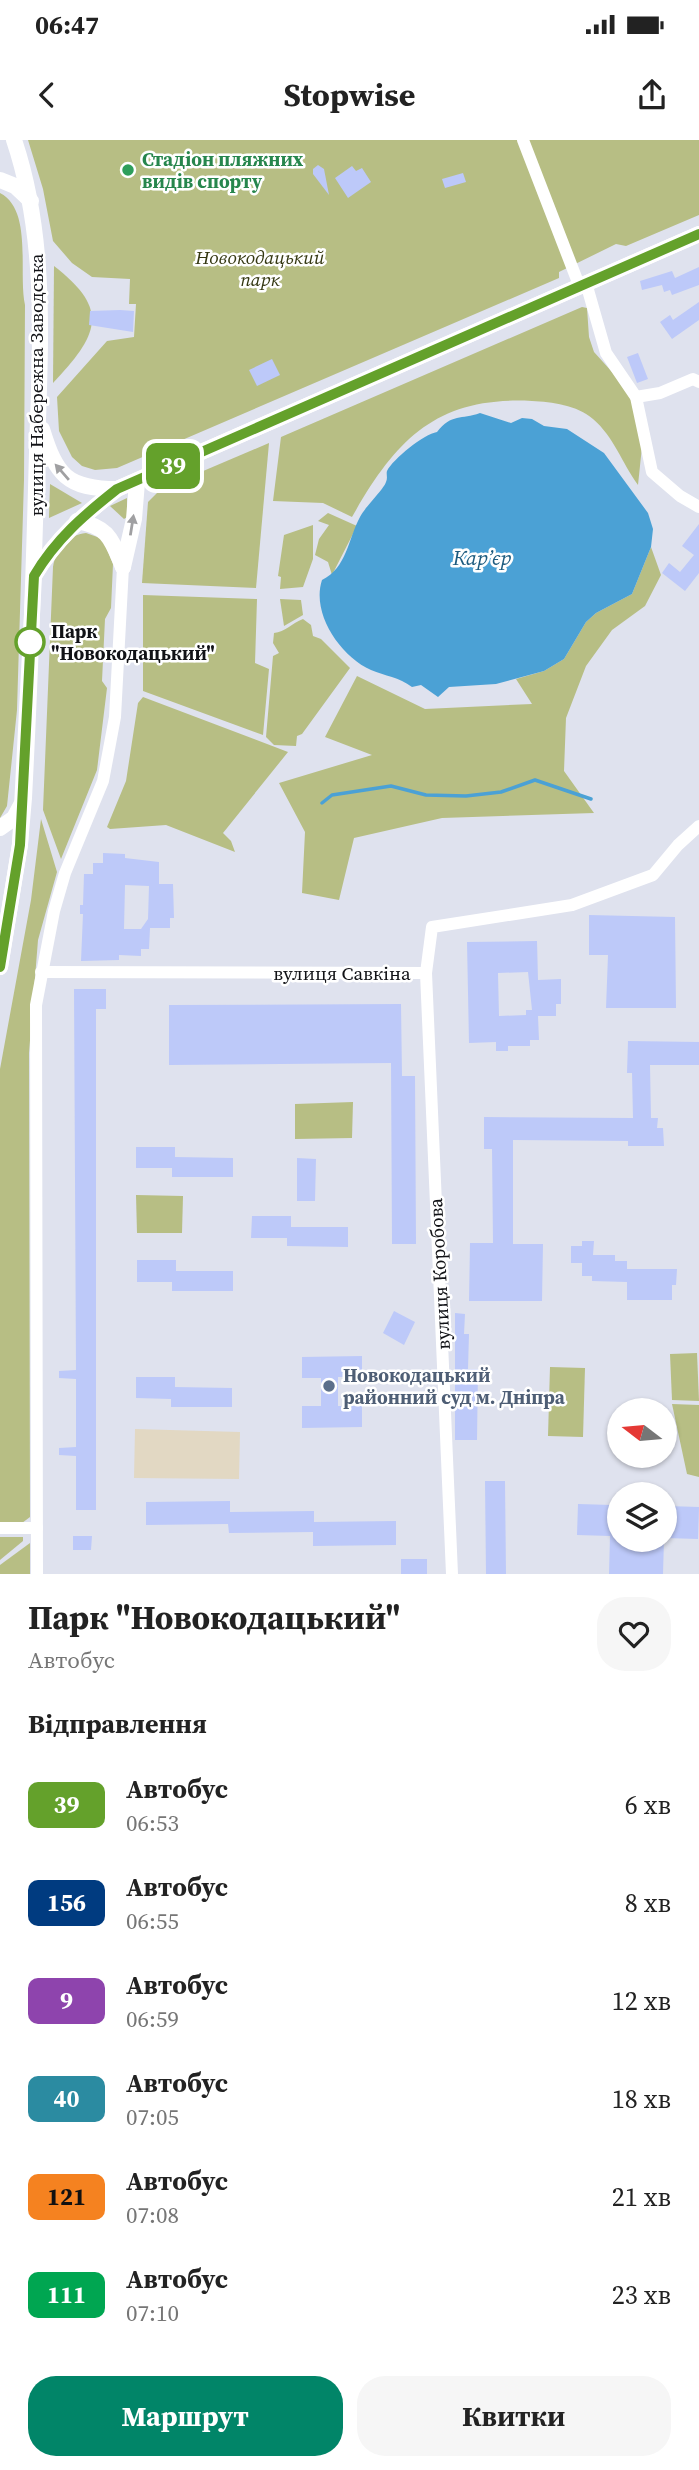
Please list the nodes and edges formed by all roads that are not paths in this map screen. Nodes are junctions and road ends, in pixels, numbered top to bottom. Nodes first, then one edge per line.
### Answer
1 (15, 140) edge
2 (523, 140) edge
3 (0, 180) edge
4 (32, 202) junction
5 (699, 234) edge
6 (582, 284) junction
7 (699, 382) edge
8 (636, 397) junction
9 (38, 417) junction
10 (136, 482) junction
11 (117, 489) junction
12 (699, 507) edge
13 (77, 521) junction
14 (123, 567) junction
15 (34, 576) junction
16 (24, 798) junction
17 (699, 825) edge
18 (0, 828) edge
19 (0, 967) edge
20 (41, 972) junction
21 (426, 973) junction
22 (0, 1528) edge
23 (37, 1528) junction
24 (37, 1574) edge
25 (452, 1574) edge

1 - 4 main road, вулиця Набережна Заводська
2 - 6 street
3 - 4 main road
4 - 9 main road, вулиця Набережна Заводська
5 - 6 main road
6 - 8 street
6 - 10 main road
7 - 8 street
8 - 12 street
11 -> 9 main road
9 - 15 main road, вулиця Набережна Заводська
10 - 11 main road
14 -> 10 main road
11 - 13 main road
13 - 14 main road
13 - 15 main road
14 - 20 street
15 - 16 main road, вулиця Набережна Заводська
16 - 18 main road
16 - 19 main road, вулиця Набережна Заводська
17 - 21 street, вулиця Савкіна
20 - 21 street, вулиця Савкіна
20 - 23 street
21 - 25 street, вулиця Коробова
22 - 23 street
23 - 24 street

